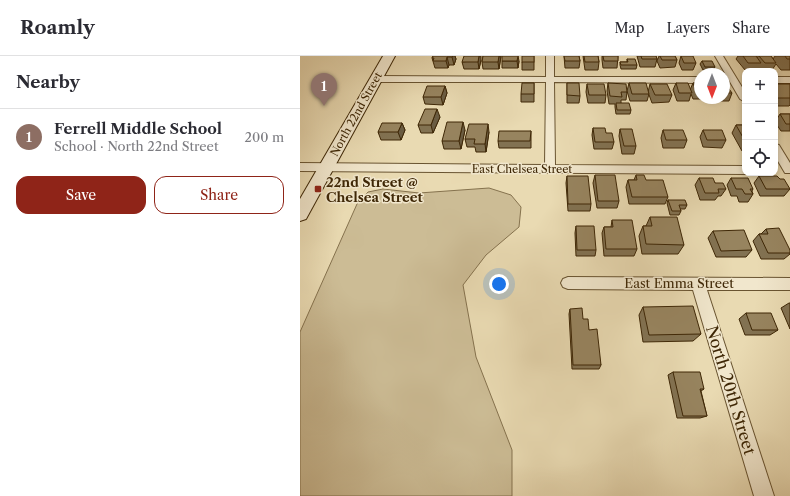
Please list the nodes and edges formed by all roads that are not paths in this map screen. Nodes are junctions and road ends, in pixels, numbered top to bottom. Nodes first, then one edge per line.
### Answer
1 (389, 56) edge
2 (550, 56) edge
3 (719, 56) edge
4 (376, 79) junction
5 (550, 80) junction
6 (694, 80) edge
7 (730, 80) edge
8 (734, 80) junction
9 (742, 80) edge
10 (778, 80) edge
11 (790, 80) edge
12 (742, 94) edge
13 (778, 152) edge
14 (300, 167) edge
15 (326, 167) junction
16 (550, 169) junction
17 (742, 170) edge
18 (778, 170) edge
19 (789, 170) edge
20 (300, 214) edge
21 (568, 283) dead end
22 (698, 284) junction
23 (790, 284) edge
24 (764, 496) edge

1 - 4 main road, North 22nd Street
2 - 5 street
3 - 8 street
4 - 5 street
4 - 15 main road, North 22nd Street
5 - 6 street
5 - 16 street
7 - 8 street
8 - 9 street
8 - 12 street
10 - 11 street
13 - 19 street
14 - 15 street, East Chelsea Street
15 - 16 street, East Chelsea Street
15 - 20 main road, North 22nd Street
16 - 17 street, East Chelsea Street
18 - 19 street
21 - 22 street, East Emma Street
22 - 23 street, East Emma Street
22 - 24 street, North 20th Street

